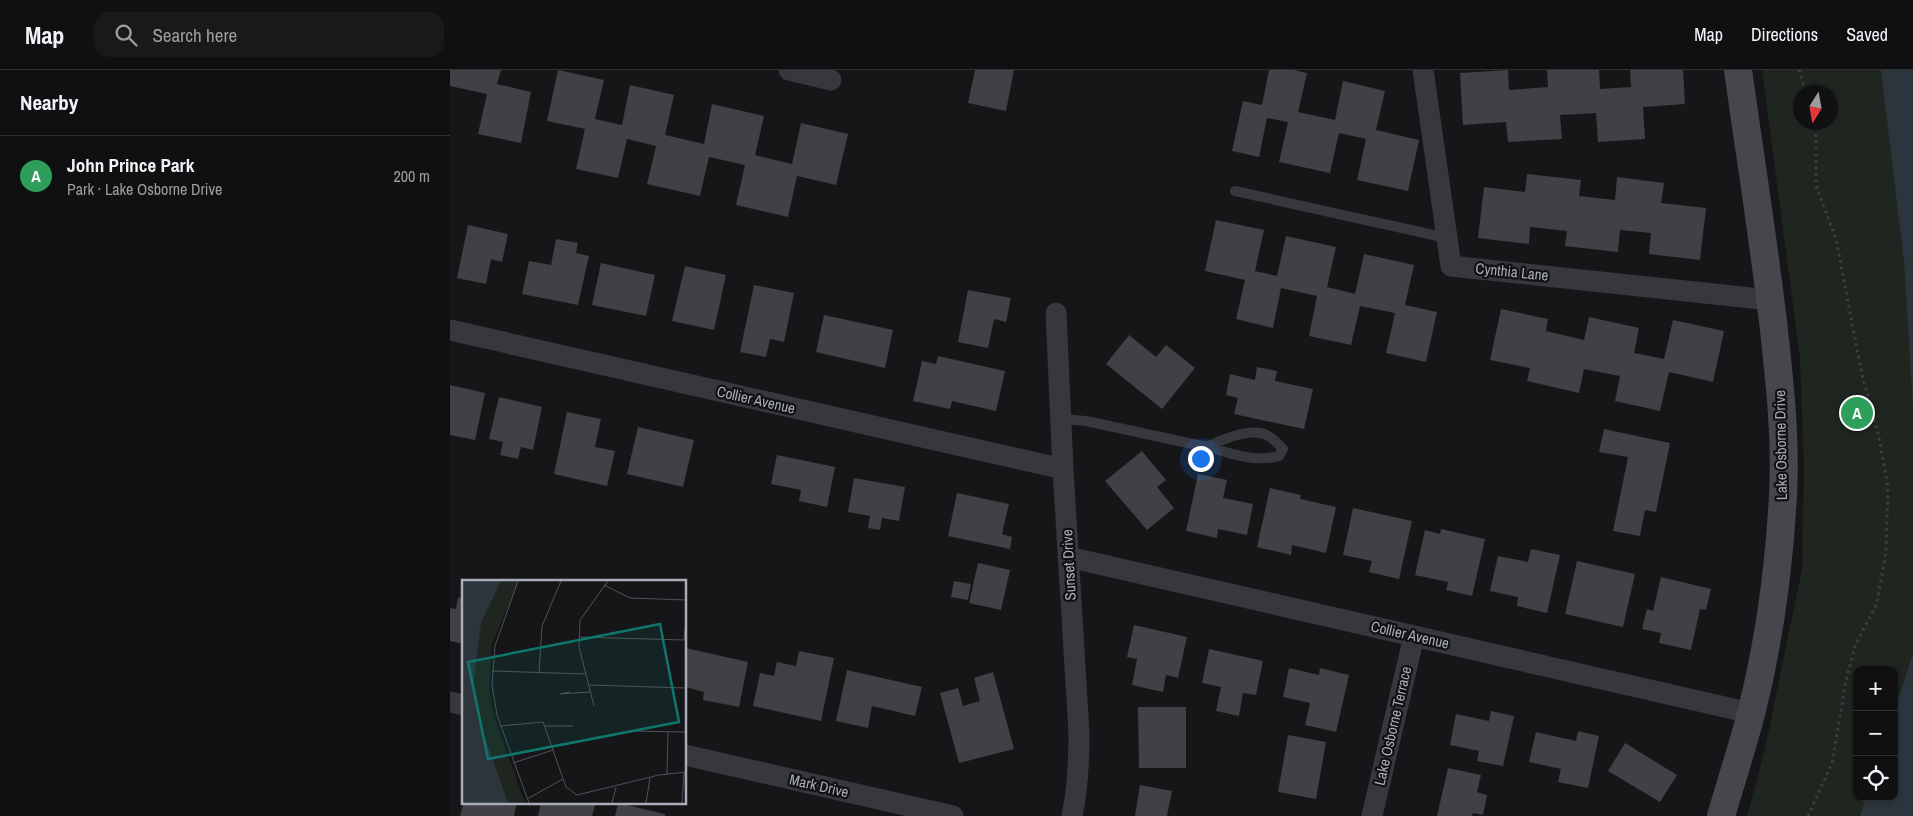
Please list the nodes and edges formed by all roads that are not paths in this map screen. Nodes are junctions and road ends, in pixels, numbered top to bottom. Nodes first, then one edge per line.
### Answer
1 (789, 70) edge
2 (1423, 70) edge
3 (1738, 70) edge
4 (831, 80) dead end
5 (1235, 192) dead end
6 (1447, 238) junction
7 (1770, 300) junction
8 (1056, 313) dead end
9 (450, 330) edge
10 (1061, 420) junction
11 (1207, 447) junction
12 (1063, 469) junction
13 (1068, 558) junction
14 (1414, 636) junction
15 (1752, 713) junction
16 (686, 755) edge
17 (953, 816) edge
18 (1072, 816) edge
19 (1372, 816) edge
20 (1721, 816) edge

1 - 4 street
2 - 6 street, Cynthia Lane
3 - 7 street, Lake Osborne Drive
5 - 6 lane
6 - 7 street, Cynthia Lane
7 - 15 street, Lake Osborne Drive
8 - 10 street, Sunset Drive
9 - 12 street, Collier Avenue
10 - 11 lane
10 - 12 street, Sunset Drive
11 - 11 lane
12 - 13 street, Sunset Drive
13 - 14 street, Collier Avenue
13 - 18 street, Sunset Drive
14 - 15 street, Collier Avenue
14 - 19 street, Lake Osborne Terrace
15 - 20 street, Lake Osborne Drive
16 - 17 street, Mark Drive

